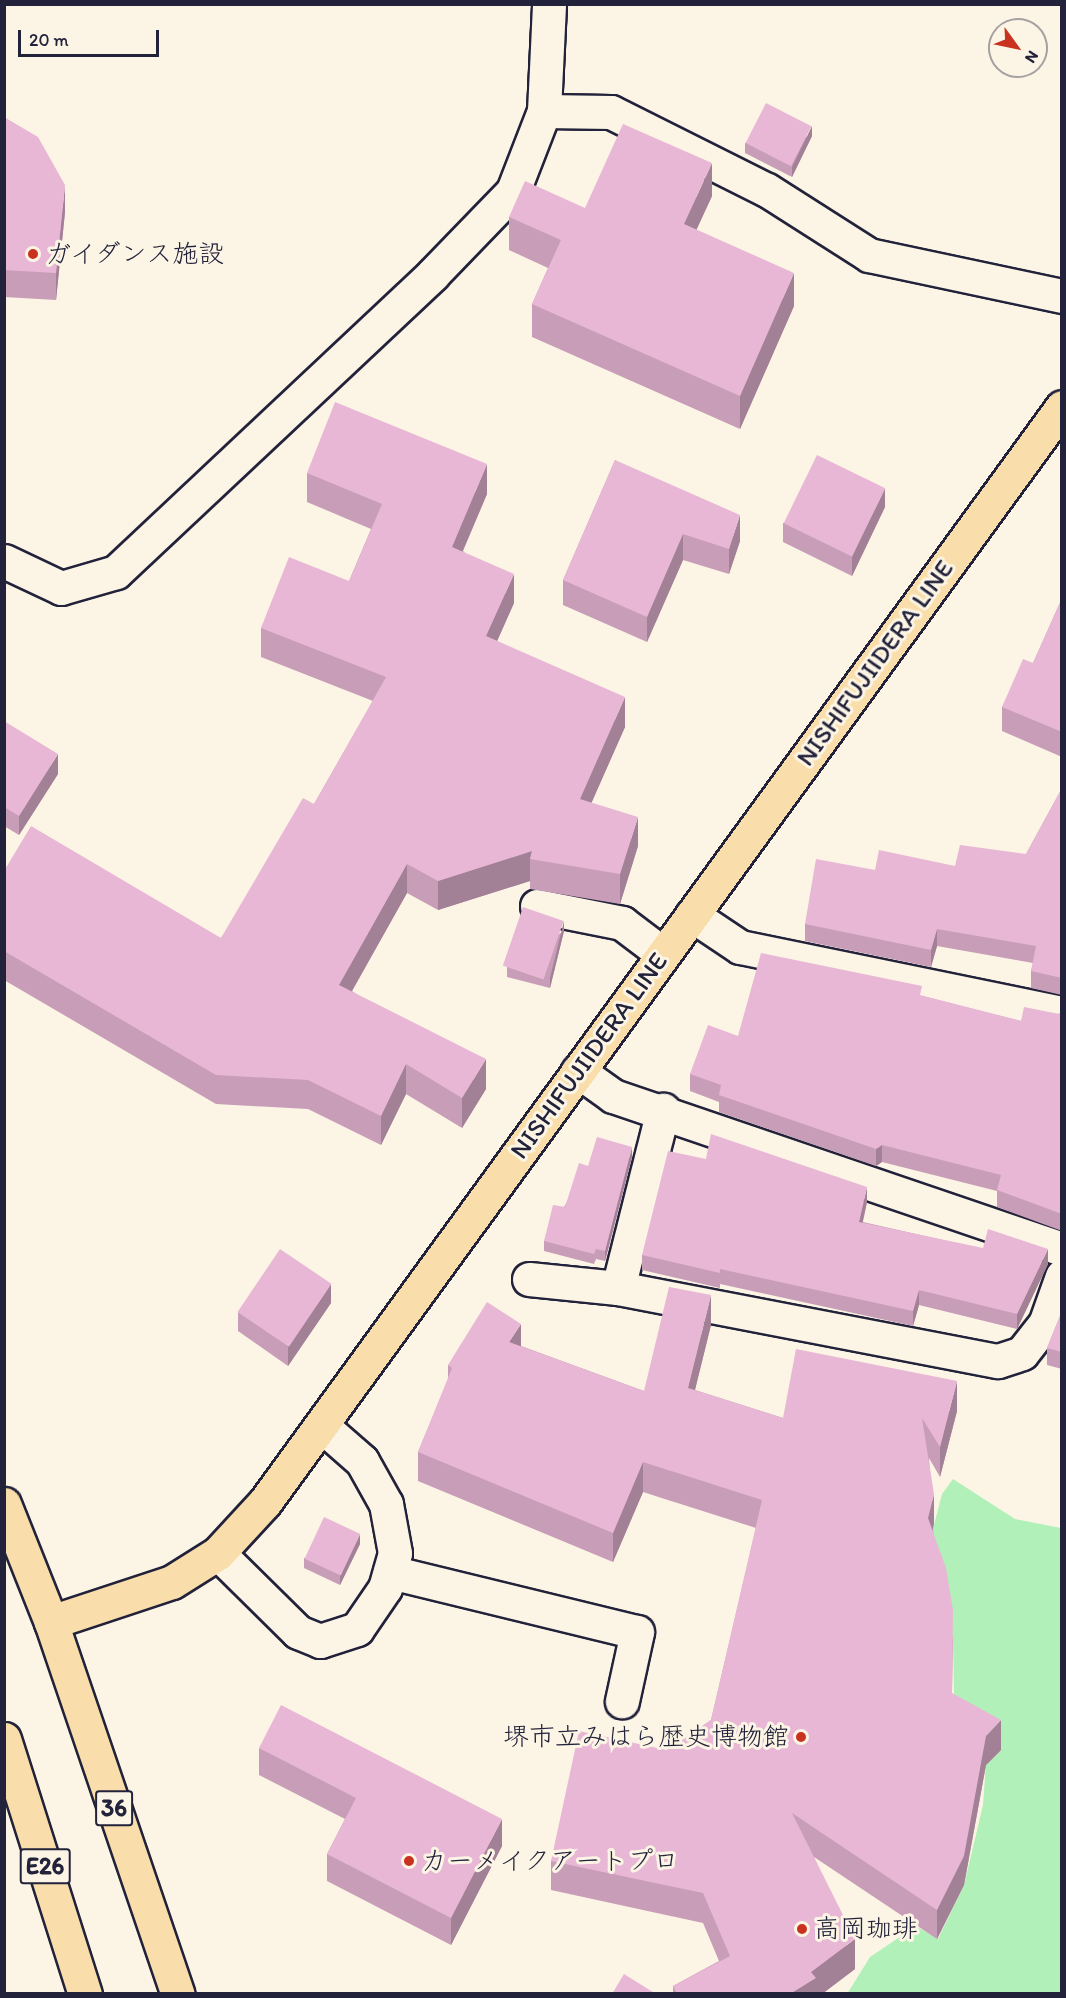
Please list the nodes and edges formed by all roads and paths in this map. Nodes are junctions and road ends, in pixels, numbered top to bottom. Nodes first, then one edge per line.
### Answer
1 (549, 4) edge
2 (544, 111) junction
3 (1062, 296) edge
4 (1062, 407) edge
5 (4, 561) edge
6 (537, 906) dead end
7 (692, 915) junction
8 (663, 954) junction
9 (1062, 1013) edge
10 (578, 1071) junction
11 (663, 1110) junction
12 (1062, 1249) edge
13 (1062, 1276) edge
14 (529, 1279) dead end
15 (618, 1288) junction
16 (322, 1426) junction
17 (4, 1504) edge
18 (218, 1553) junction
19 (390, 1572) junction
20 (51, 1622) junction
21 (622, 1701) dead end
22 (4, 1739) edge
23 (85, 1994) edge
24 (178, 1994) edge

1 - 2 street
2 - 3 street
2 - 5 street
4 - 7 main road, NISHIFUJIIDERA LINE
6 - 8 street
7 - 8 main road, NISHIFUJIIDERA LINE
7 - 9 street
8 - 10 main road, NISHIFUJIIDERA LINE
10 - 11 street
10 - 16 main road, NISHIFUJIIDERA LINE
11 - 12 street
11 - 15 street
13 - 15 street
14 - 15 street
16 - 18 main road, NISHIFUJIIDERA LINE
16 - 19 street
17 - 20 main road, 36
18 - 19 street
18 - 20 main road, NISHIFUJIIDERA LINE
19 - 21 street
20 - 24 main road, 36
22 - 23 main road, E26

